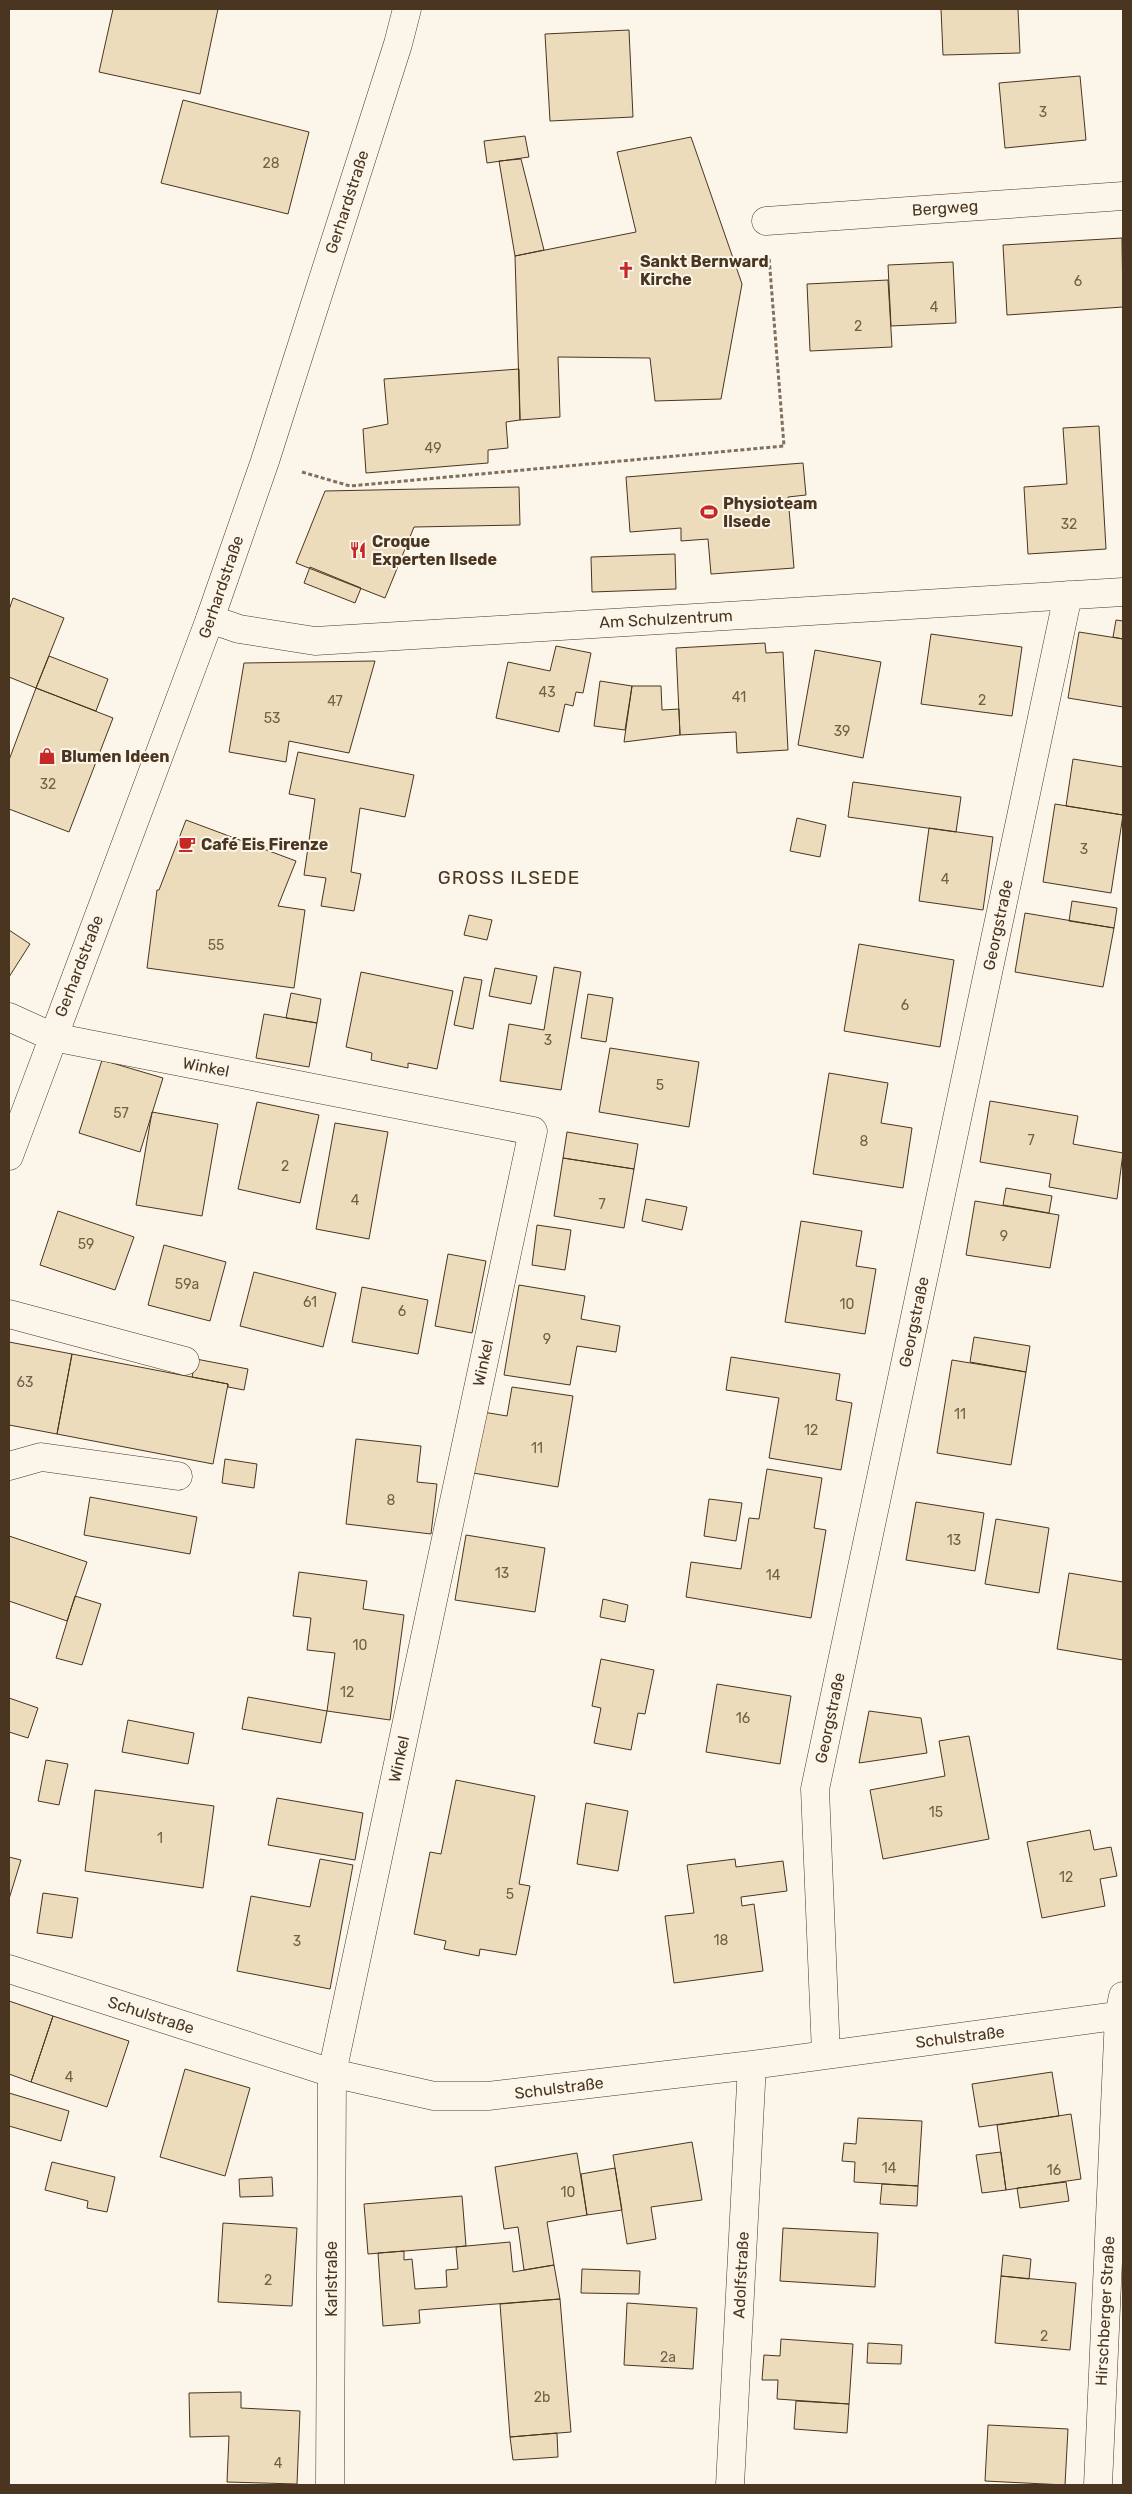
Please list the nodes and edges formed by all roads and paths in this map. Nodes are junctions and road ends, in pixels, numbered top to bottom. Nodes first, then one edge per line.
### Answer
1 (407, 9) edge
2 (1123, 196) edge
3 (766, 221) joint
4 (265, 461) junction
5 (1123, 592) edge
6 (1068, 595) junction
7 (210, 619) junction
8 (9, 1017) edge
9 (53, 1037) junction
10 (9, 1156) edge
11 (9, 1314) edge
12 (185, 1361) dead end
13 (9, 1466) edge
14 (178, 1476) dead end
15 (9, 1969) edge
16 (1122, 2009) edge
17 (826, 2054) junction
18 (752, 2065) junction
19 (332, 2072) junction
20 (330, 2485) edge
21 (730, 2485) edge
22 (1098, 2485) edge

1 - 4 street, Gerhardstraße
2 - 3 street, Bergweg
3 - 4 path
4 - 7 street, Gerhardstraße
5 - 6 street, Am Schulzentrum
6 - 7 street, Am Schulzentrum
6 - 17 street, Georgstraße
7 - 9 street, Gerhardstraße
8 - 9 street
9 - 10 street, Gerhardstraße
9 - 19 street, Winkel
11 - 12 street
13 - 14 street
15 - 19 street, Schulstraße
16 - 17 street, Schulstraße
16 - 22 street, Hirschberger Straße
17 - 18 street, Schulstraße
18 - 19 street, Schulstraße
18 - 21 street, Adolfstraße
19 - 20 street, Karlstraße

